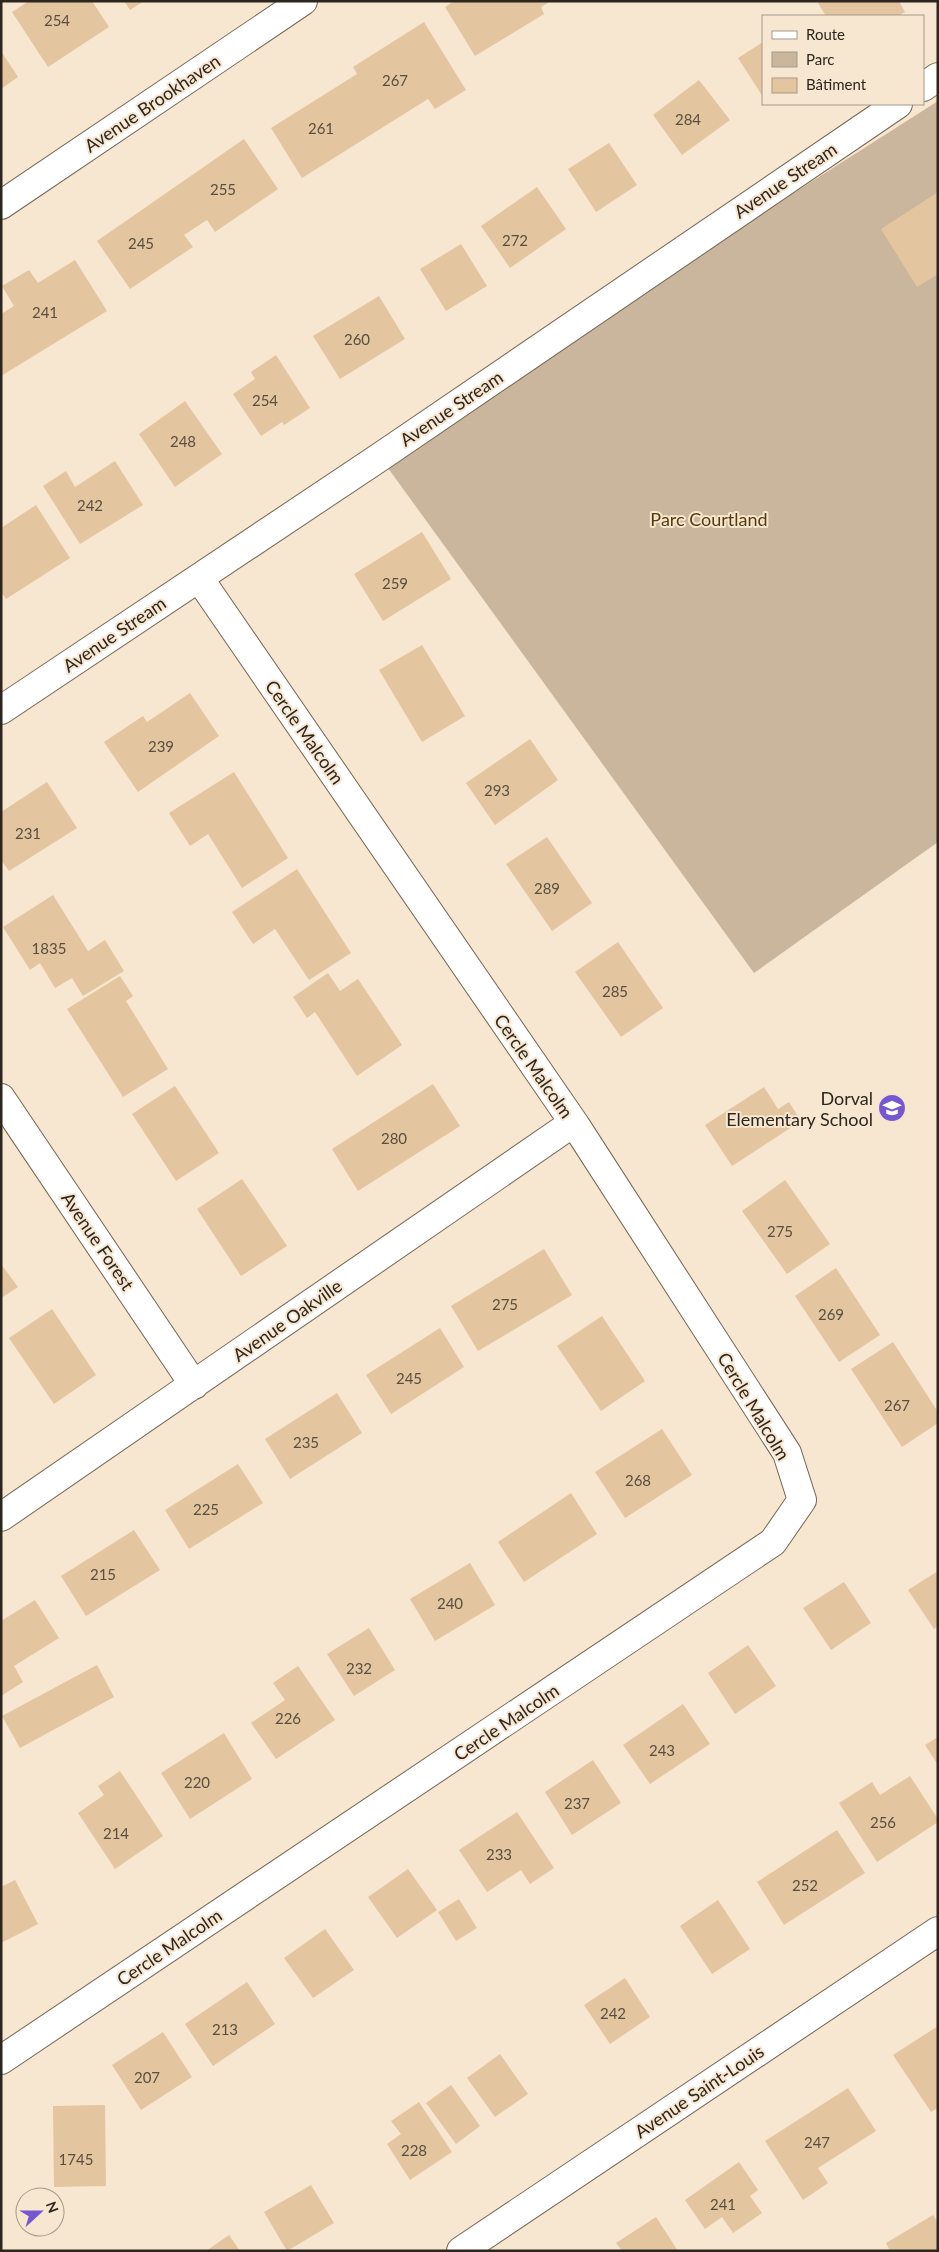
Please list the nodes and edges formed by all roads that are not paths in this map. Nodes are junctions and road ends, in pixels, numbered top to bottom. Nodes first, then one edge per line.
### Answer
1 (303, 1) edge
2 (938, 77) edge
3 (924, 86) edge
4 (897, 105) edge
5 (1, 205) edge
6 (199, 578) junction
7 (1, 710) edge
8 (1, 1098) edge
9 (573, 1123) junction
10 (194, 1385) junction
11 (1, 1517) edge
12 (938, 1931) edge
13 (1, 2060) edge
14 (461, 2251) edge

1 - 5 street, Avenue Brookhaven
2 - 3 street
4 - 6 street, Avenue Stream
6 - 7 street, Avenue Stream
6 - 9 street, Cercle Malcolm
8 - 10 street, Avenue Forest
9 - 10 street, Avenue Oakville
9 - 13 street, Cercle Malcolm
10 - 11 street, Avenue Oakville
12 - 14 street, Avenue Saint-Louis

